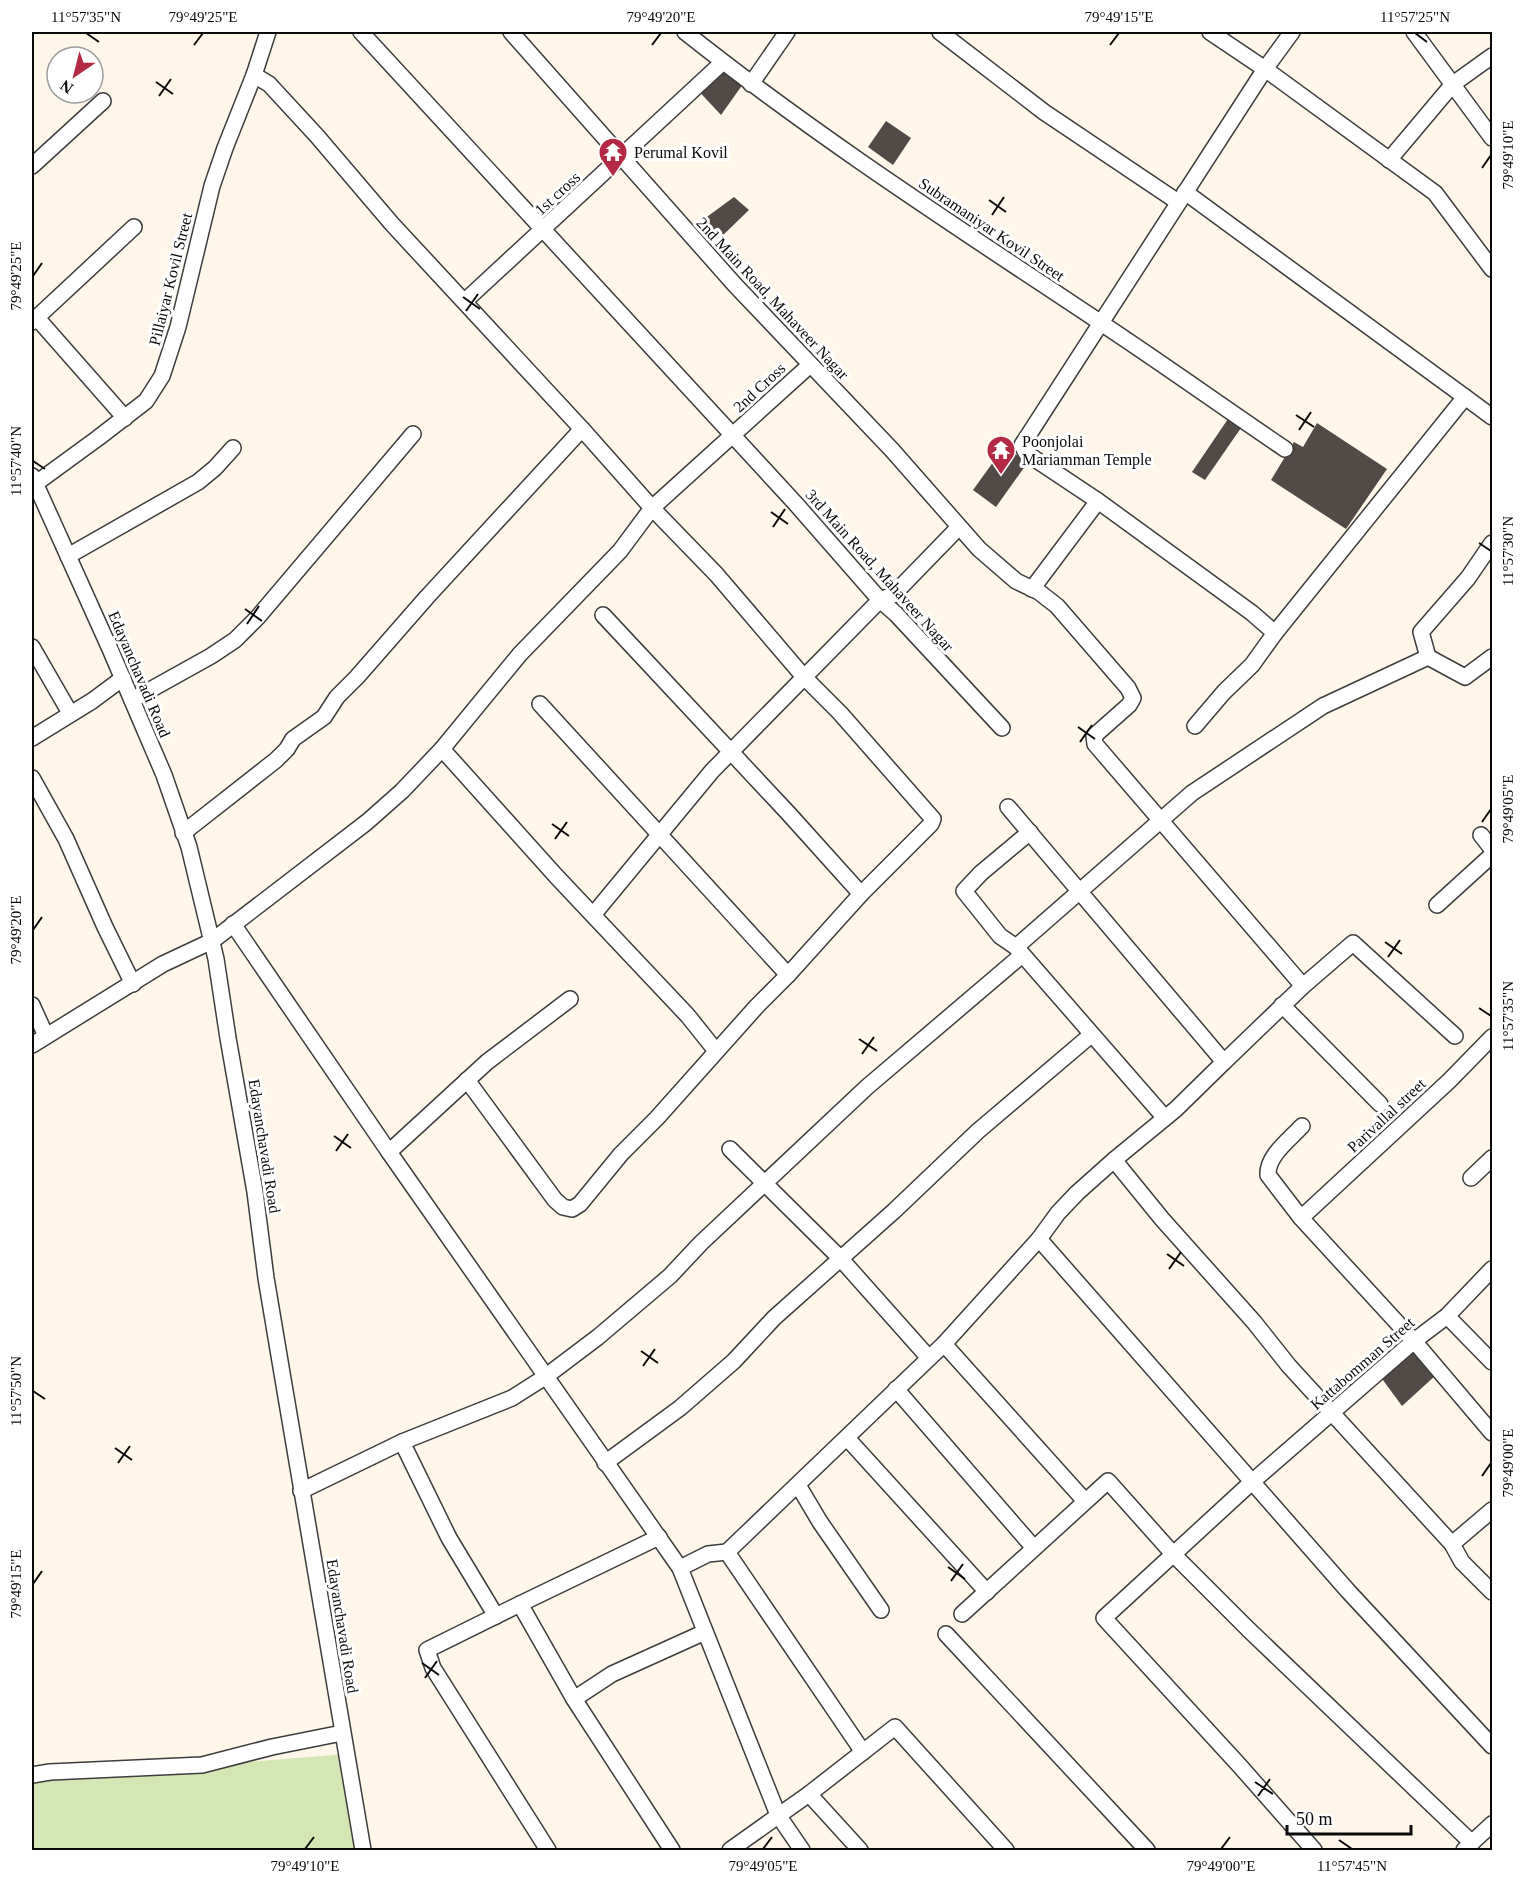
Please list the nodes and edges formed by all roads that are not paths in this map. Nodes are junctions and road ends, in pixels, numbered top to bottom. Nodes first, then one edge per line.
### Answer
1 (268, 32) edge
2 (361, 32) edge
3 (511, 32) edge
4 (685, 32) edge
5 (787, 32) edge
6 (940, 32) edge
7 (1210, 32) edge
8 (1292, 32) edge
9 (1414, 32) edge
10 (1492, 56) edge
11 (723, 62) junction
12 (1264, 69) junction
13 (254, 75) junction
14 (751, 84) junction
15 (1453, 84) junction
16 (99, 105) edge
17 (1492, 138) edge
18 (622, 156) junction
19 (1389, 160) junction
20 (32, 166) edge
21 (1181, 197) junction
22 (134, 227) dead end
23 (544, 230) junction
24 (1492, 268) edge
25 (465, 301) junction
26 (34, 320) edge
27 (1102, 323) junction
28 (810, 365) junction
29 (1465, 397) junction
30 (1492, 417) edge
31 (125, 418) junction
32 (582, 429) junction
33 (413, 434) dead end
34 (733, 436) junction
35 (233, 448) dead end
36 (1285, 448) dead end
37 (33, 480) edge
38 (1098, 501) junction
39 (652, 508) junction
40 (959, 526) junction
41 (1492, 543) edge
42 (68, 556) junction
43 (1032, 589) junction
44 (880, 600) junction
45 (603, 615) dead end
46 (1275, 633) junction
47 (32, 647) edge
48 (1428, 657) junction
49 (1492, 657) edge
50 (804, 676) junction
51 (123, 678) junction
52 (132, 700) junction
53 (540, 704) dead end
54 (70, 713) junction
55 (1195, 726) dead end
56 (1002, 728) dead end
57 (32, 738) edge
58 (442, 749) junction
59 (730, 752) junction
60 (32, 778) edge
61 (1008, 807) dead end
62 (1161, 820) junction
63 (183, 832) junction
64 (1030, 832) junction
65 (659, 833) junction
66 (1480, 835) dead end
67 (1492, 849) edge
68 (1492, 855) edge
69 (1080, 891) junction
70 (861, 894) junction
71 (1437, 905) dead end
72 (593, 915) junction
73 (233, 924) junction
74 (212, 941) junction
75 (1019, 951) junction
76 (788, 975) junction
77 (133, 984) junction
78 (1303, 986) junction
79 (570, 999) dead end
80 (32, 1005) edge
81 (1282, 1005) junction
82 (1091, 1035) junction
83 (1455, 1035) dead end
84 (46, 1036) junction
85 (1492, 1037) edge
86 (32, 1045) edge
87 (716, 1051) junction
88 (1224, 1062) junction
89 (466, 1080) junction
90 (1380, 1104) dead end
91 (1165, 1118) junction
92 (1302, 1126) dead end
93 (730, 1149) dead end
94 (389, 1152) junction
95 (1492, 1158) edge
96 (1114, 1160) junction
97 (1471, 1178) dead end
98 (766, 1183) junction
99 (1301, 1218) junction
100 (1039, 1239) junction
101 (840, 1258) junction
102 (1492, 1269) edge
103 (1447, 1316) junction
104 (1414, 1341) junction
105 (944, 1344) junction
106 (929, 1358) junction
107 (1492, 1362) edge
108 (545, 1377) junction
109 (896, 1389) junction
110 (1332, 1413) junction
111 (1492, 1433) edge
112 (847, 1438) junction
113 (402, 1442) junction
114 (605, 1463) junction
115 (1253, 1481) junction
116 (798, 1485) junction
117 (301, 1491) junction
118 (1085, 1501) junction
119 (1492, 1510) edge
120 (658, 1537) junction
121 (1452, 1544) junction
122 (1034, 1548) junction
123 (727, 1552) junction
124 (1174, 1555) junction
125 (680, 1568) junction
126 (987, 1592) junction
127 (1492, 1592) edge
128 (520, 1604) junction
129 (881, 1610) dead end
130 (962, 1614) dead end
131 (496, 1616) junction
132 (705, 1632) junction
133 (946, 1634) dead end
134 (574, 1699) junction
135 (342, 1732) junction
136 (1492, 1746) edge
137 (863, 1752) junction
138 (32, 1775) edge
139 (809, 1794) junction
140 (778, 1815) junction
141 (1492, 1824) edge
142 (1468, 1847) edge
143 (363, 1851) edge
144 (548, 1851) edge
145 (672, 1851) edge
146 (730, 1851) edge
147 (802, 1851) edge
148 (860, 1851) edge
149 (1006, 1851) edge
150 (1147, 1851) edge
151 (1314, 1851) edge

1 - 13 street, Pillaiyar Kovil Street
2 - 23 street, 3rd Main Road, Mahaveer Nagar
3 - 18 street, 2nd Main Road, Mahaveer Nagar
4 - 11 street, Subramaniyar Kovil Street
5 - 14 street
6 - 21 street
7 - 12 street
8 - 12 street
9 - 15 street
10 - 15 street
11 - 14 street, Subramaniyar Kovil Street
11 - 18 street, 1st cross
12 - 19 street
12 - 21 street
13 - 25 street
13 - 31 street, Pillaiyar Kovil Street
14 - 27 street, Subramaniyar Kovil Street
15 - 17 street
15 - 19 street
16 - 20 street
18 - 23 street, 1st cross
18 - 28 street, 2nd Main Road, Mahaveer Nagar
19 - 24 street
21 - 27 street
21 - 29 street
22 - 26 street
23 - 25 street, 1st cross
23 - 34 street, 3rd Main Road, Mahaveer Nagar
25 - 32 street
26 - 31 street
27 - 36 street, Subramaniyar Kovil Street
27 - 38 street
28 - 34 street, 2nd Cross
28 - 40 street, 2nd Main Road, Mahaveer Nagar
29 - 30 street
29 - 46 street
31 - 37 street, Pillaiyar Kovil Street
32 - 39 street
32 - 63 street
33 - 52 street
34 - 39 street, 2nd Cross
34 - 44 street, 3rd Main Road, Mahaveer Nagar
35 - 42 street
37 - 42 street, Edayanchavadi Road
38 - 43 street
38 - 46 street
39 - 50 street
39 - 58 street, 2nd Cross
40 - 43 street, 2nd Main Road, Mahaveer Nagar
40 - 44 street
41 - 48 street
42 - 51 street, Edayanchavadi Road
43 - 62 street, 2nd Main Road, Mahaveer Nagar
44 - 50 street
44 - 56 street, 3rd Main Road, Mahaveer Nagar
45 - 59 street
46 - 55 street
47 - 54 street
48 - 49 street
48 - 62 street
50 - 59 street
50 - 70 street
51 - 52 street, Edayanchavadi Road
51 - 54 street
52 - 63 street, Edayanchavadi Road
53 - 65 street
54 - 57 street
58 - 72 street
58 - 73 street, 2nd Cross
59 - 65 street
59 - 70 street
60 - 77 street
61 - 64 street
62 - 69 street
62 - 78 street
63 - 74 street, Edayanchavadi Road
64 - 69 street
64 - 75 street
65 - 72 street
65 - 76 street
66 - 67 street
68 - 71 street
69 - 75 street
69 - 88 street
70 - 76 street
72 - 87 street
73 - 74 street, 2nd Cross
73 - 94 street
74 - 77 street, 2nd Cross
74 - 117 street, Edayanchavadi Road
75 - 82 street
75 - 98 street
76 - 87 street
77 - 84 street, 2nd Cross
78 - 81 street
78 - 83 street
79 - 89 street
80 - 84 street
81 - 88 street
81 - 90 street
82 - 91 street
82 - 101 street
84 - 86 street, 2nd Cross
85 - 99 street, Parivallal street
87 - 89 street
88 - 91 street
89 - 94 street
91 - 96 street
92 - 99 street
93 - 98 street
94 - 108 street
95 - 97 street
96 - 100 street
96 - 110 street
98 - 101 street
98 - 108 street
99 - 104 street
100 - 105 street
100 - 115 street
101 - 106 street
101 - 114 street
102 - 103 street, Kattabomman Street
103 - 104 street, Kattabomman Street
103 - 107 street
104 - 110 street, Kattabomman Street
104 - 111 street
105 - 106 street
105 - 118 street
106 - 109 street
108 - 113 street
108 - 114 street
109 - 112 street
109 - 122 street
110 - 115 street, Kattabomman Street
110 - 121 street
112 - 116 street
112 - 126 street
113 - 117 street
113 - 131 street
114 - 120 street
115 - 124 street, Kattabomman Street
115 - 136 street
116 - 123 street
116 - 129 street
117 - 135 street, Edayanchavadi Road
118 - 122 street
118 - 124 street
119 - 121 street
120 - 125 street
120 - 128 street
121 - 127 street
122 - 126 street
123 - 125 street
123 - 137 street
124 - 142 street
124 - 151 street, Kattabomman Street
125 - 132 street
126 - 130 street
128 - 131 street
128 - 134 street
131 - 144 street
132 - 134 street
132 - 140 street
133 - 150 street
134 - 145 street
135 - 138 street
135 - 143 street, Edayanchavadi Road
137 - 139 street
137 - 149 street
139 - 140 street
139 - 148 street
140 - 146 street
140 - 147 street
141 - 142 street

